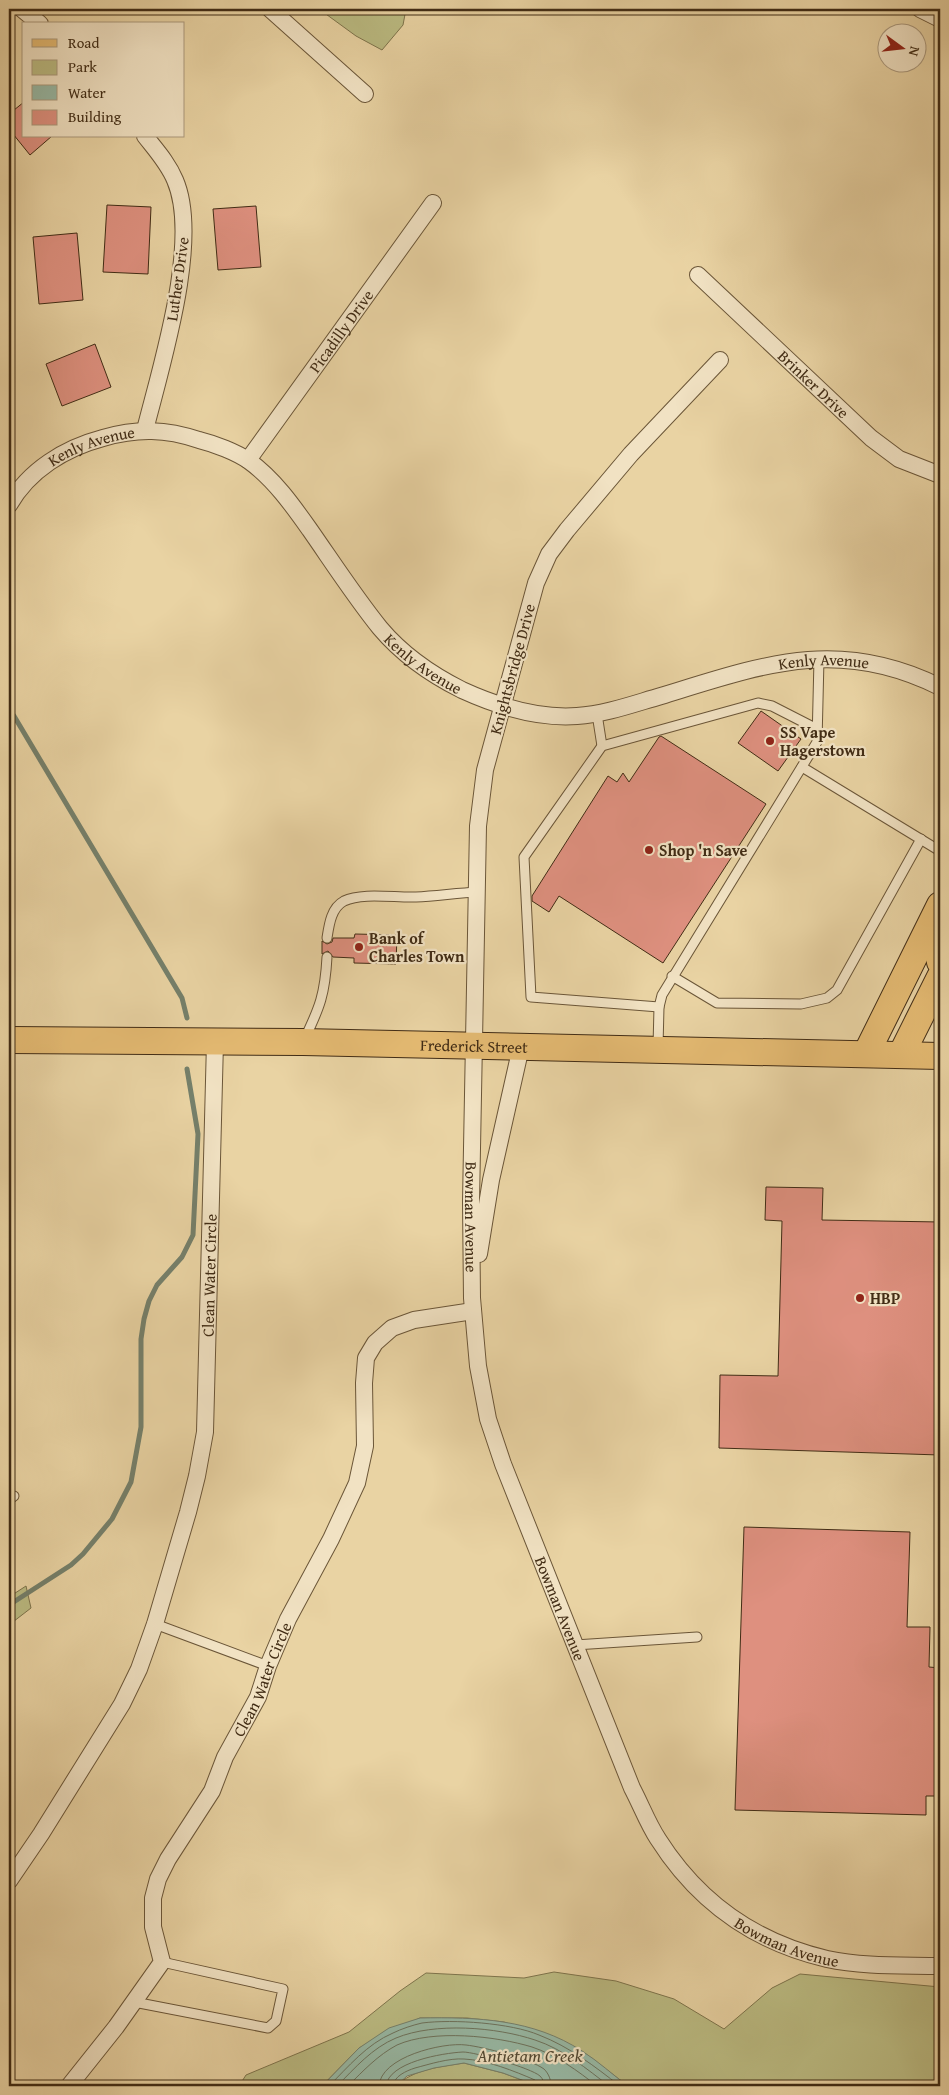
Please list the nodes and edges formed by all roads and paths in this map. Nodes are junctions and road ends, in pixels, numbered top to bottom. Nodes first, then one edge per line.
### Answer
1 (22, 9) edge
2 (270, 9) edge
3 (920, 9) edge
4 (940, 19) edge
5 (38, 22) edge
6 (365, 94) dead end
7 (147, 138) edge
8 (433, 203) dead end
9 (698, 275) dead end
10 (720, 360) dead end
11 (145, 430) junction
12 (248, 460) junction
13 (940, 475) edge
14 (9, 505) edge
15 (819, 659) junction
16 (940, 686) edge
17 (502, 707) junction
18 (597, 714) junction
19 (817, 729) junction
20 (602, 746) junction
21 (802, 767) junction
22 (921, 839) junction
23 (940, 851) edge
24 (478, 892) junction
25 (940, 905) edge
26 (327, 938) dead end
27 (940, 944) edge
28 (327, 957) dead end
29 (940, 962) edge
30 (672, 976) junction
31 (940, 977) edge
32 (659, 1007) junction
33 (9, 1040) edge
34 (215, 1042) junction
35 (303, 1042) junction
36 (475, 1045) junction
37 (521, 1047) junction
38 (658, 1050) junction
39 (866, 1054) junction
40 (901, 1055) junction
41 (940, 1056) edge
42 (473, 1305) junction
43 (156, 1624) junction
44 (697, 1637) dead end
45 (575, 1645) junction
46 (268, 1666) junction
47 (9, 1881) edge
48 (162, 1962) junction
49 (940, 1966) edge
50 (134, 2002) junction
51 (69, 2086) edge

1 - 5 street
2 - 6 street
3 - 4 street
7 - 11 street, Luther Drive
8 - 12 street, Picadilly Drive
9 - 13 street, Brinker Drive
10 - 17 street, Knightsbridge Drive
11 - 12 street, Kenly Avenue
11 - 14 street, Kenly Avenue
12 - 17 street, Kenly Avenue
15 - 16 street, Kenly Avenue
15 - 18 street, Kenly Avenue
15 - 19 lane
17 - 18 street, Kenly Avenue
17 - 24 street, Knightsbridge Drive
18 - 20 lane
19 - 20 lane
19 - 21 lane
20 - 32 lane
21 - 22 lane
21 - 30 lane
22 - 23 lane
22 - 30 lane
24 - 26 lane
24 - 36 street, Knightsbridge Drive
25 - 39 main road
27 - 29 main road
28 - 35 lane
30 - 32 lane
31 - 40 main road
32 - 38 lane
33 - 34 main road, Frederick Street
34 - 35 main road, Frederick Street
34 - 43 street, Clean Water Circle
35 - 36 main road, Frederick Street
36 - 37 main road, Frederick Street
36 - 42 street, Bowman Avenue
37 - 38 main road, Frederick Street
37 - 42 street
38 - 39 main road, Frederick Street
39 - 40 main road, Frederick Street
40 - 41 main road, Frederick Street
42 - 45 street, Bowman Avenue
42 - 46 street, Clean Water Circle
43 - 46 lane
43 - 47 street, Clean Water Circle
44 - 45 lane
45 - 49 street, Bowman Avenue
46 - 48 street, Clean Water Circle
48 - 50 street
48 - 50 lane
50 - 51 street

